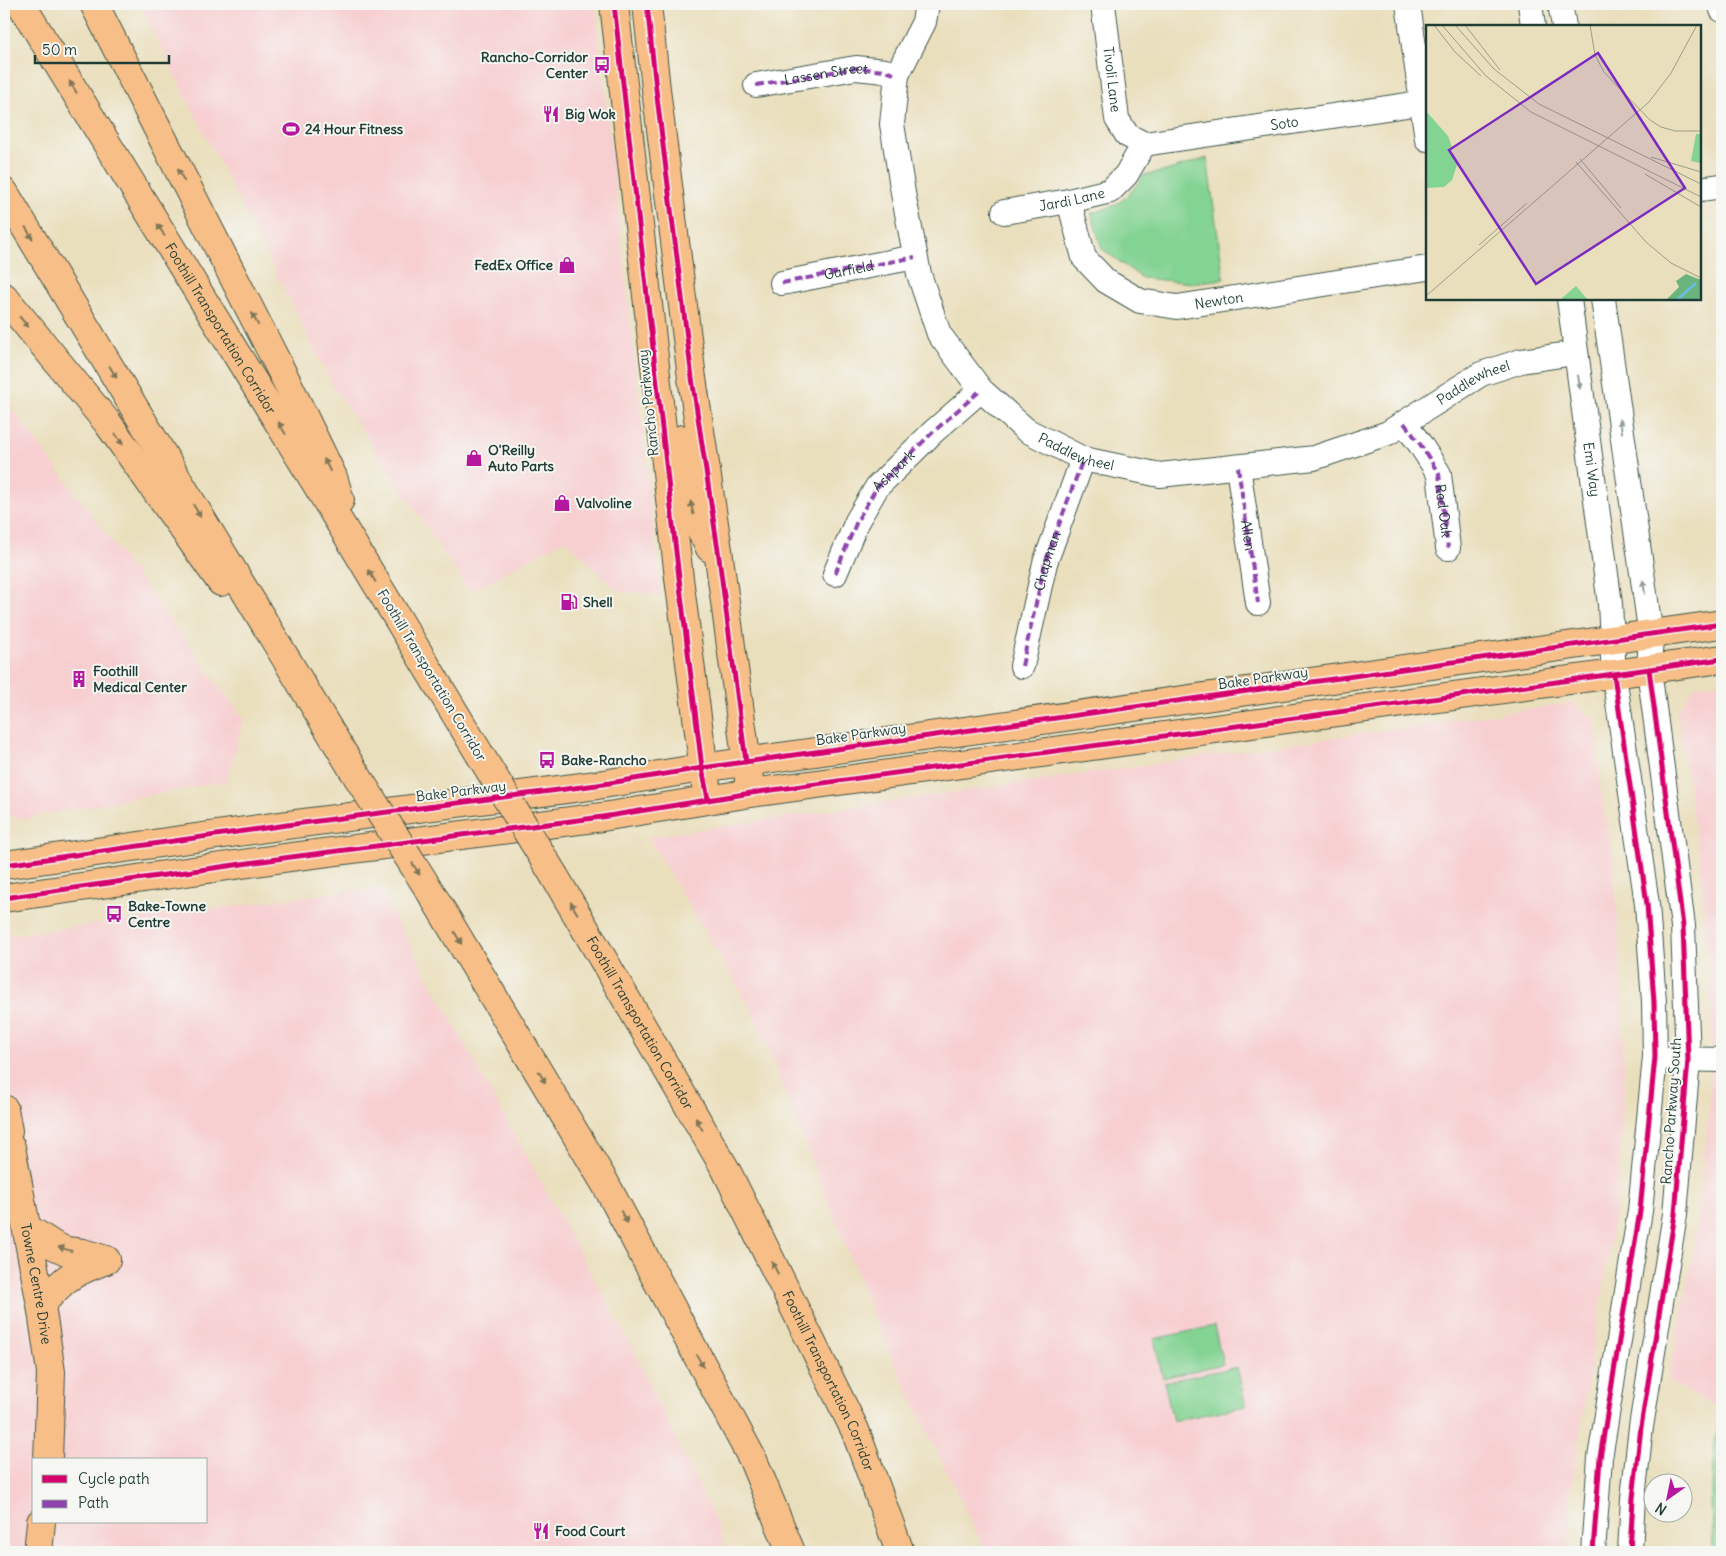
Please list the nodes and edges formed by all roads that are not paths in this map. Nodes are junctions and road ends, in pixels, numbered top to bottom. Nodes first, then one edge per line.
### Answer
1 (21, 4) edge
2 (94, 4) edge
3 (614, 4) edge
4 (647, 4) edge
5 (928, 4) edge
6 (1103, 4) edge
7 (1408, 4) edge
8 (1530, 4) edge
9 (1560, 4) edge
10 (1722, 4) edge
11 (1722, 10) edge
12 (1533, 25) edge
13 (1564, 25) edge
14 (897, 75) junction
15 (756, 85) dead end
16 (1425, 103) edge
17 (1426, 121) edge
18 (1144, 144) junction
19 (1722, 186) edge
20 (1701, 189) edge
21 (4, 192) edge
22 (1069, 201) junction
23 (1004, 212) dead end
24 (915, 257) junction
25 (1426, 268) edge
26 (782, 283) dead end
27 (4, 297) edge
28 (1569, 300) edge
29 (1603, 300) edge
30 (1575, 353) junction
31 (656, 374) junction
32 (981, 390) junction
33 (1404, 423) junction
34 (1083, 459) junction
35 (1238, 466) junction
36 (353, 544) junction
37 (1448, 548) dead end
38 (720, 567) junction
39 (835, 574) dead end
40 (1258, 603) dead end
41 (1722, 624) edge
42 (1651, 636) junction
43 (1611, 641) junction
44 (1722, 659) edge
45 (1022, 666) dead end
46 (1650, 669) junction
47 (1614, 675) junction
48 (746, 762) junction
49 (352, 768) junction
50 (702, 768) junction
51 (751, 793) junction
52 (708, 799) junction
53 (4, 865) edge
54 (4, 898) edge
55 (1655, 1057) junction
56 (1688, 1060) junction
57 (1722, 1060) edge
58 (7, 1129) edge
59 (27, 1228) junction
60 (41, 1305) junction
61 (855, 1430) junction
62 (48, 1458) edge
63 (752, 1460) junction
64 (41, 1524) edge
65 (38, 1552) edge
66 (782, 1552) edge
67 (791, 1552) edge
68 (900, 1552) edge
69 (907, 1552) edge
70 (1593, 1552) edge
71 (1630, 1552) edge

36 -> 1 main road, Foothill Transportation Corridor
36 -> 2 main road
3 - 31 main road, Rancho Parkway
4 - 38 main road
5 - 14 street, Paddlewheel
6 - 18 street, Tivoli Lane
7 - 16 street
8 - 12 street
9 - 13 street
10 - 11 street
14 - 15 street, Lassen Street
14 - 24 street, Paddlewheel
16 - 17 street
16 - 18 street, Soto
18 - 22 street, Jardi Lane
19 - 20 street
21 -> 49 main road
22 - 23 street, Jardi Lane
22 - 25 street, Newton
24 - 26 street, Garfield
24 - 32 street, Paddlewheel
27 -> 49 main road
28 - 30 street, Emi Way
42 -> 29 street
30 - 33 street, Paddlewheel
30 -> 43 street, Emi Way
38 -> 31 main road
31 - 50 main road, Rancho Parkway
32 - 34 street, Paddlewheel
32 - 39 street, Ashpark
33 - 35 street, Paddlewheel
33 - 37 street, Red Oak
34 - 35 street, Paddlewheel
34 - 45 street, Chapman
35 - 40 street, Allen
61 -> 36 main road, Foothill Transportation Corridor, bridge
38 - 48 main road
41 - 42 main road, Bake Parkway
42 - 43 main road, Bake Parkway
42 - 46 street, Rancho Parkway South
43 - 47 street, Rancho Parkway South
43 - 48 main road, Bake Parkway
44 - 46 main road
46 - 47 main road
46 - 56 street, Rancho Parkway South
47 - 51 main road
47 - 55 street, Rancho Parkway South
48 - 50 main road, Bake Parkway
48 - 51 main road
49 -> 63 main road, bridge
50 - 52 main road, Rancho Parkway
50 - 53 main road, Bake Parkway
51 - 52 main road
52 - 54 main road
55 - 56 street
55 - 70 street, Rancho Parkway South
56 - 57 street
56 - 71 street, Rancho Parkway South
58 - 59 main road, Towne Centre Drive
59 - 60 main road, Towne Centre Drive
60 -> 59 main road
60 - 62 main road, Towne Centre Drive
61 - 68 main road, Foothill Transportation Corridor
61 - 69 main road
63 - 66 main road
63 - 67 main road
64 - 65 main road

